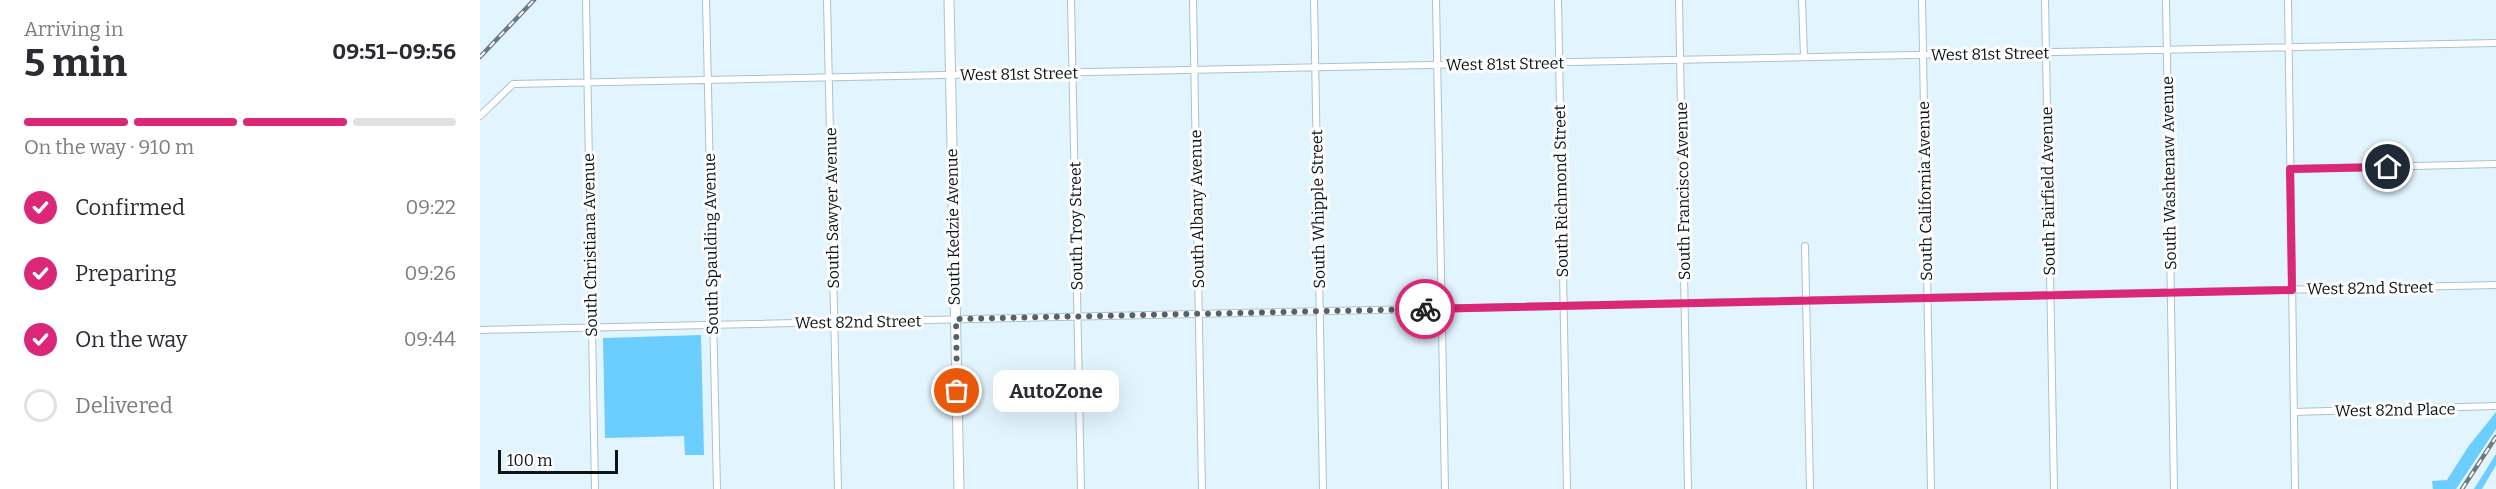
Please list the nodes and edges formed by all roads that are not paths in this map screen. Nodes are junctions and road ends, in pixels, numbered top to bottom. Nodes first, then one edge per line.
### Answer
1 (706, 0) edge
2 (827, 0) edge
3 (949, 0) edge
4 (1071, 0) edge
5 (1193, 0) edge
6 (1314, 0) edge
7 (1436, 0) edge
8 (1558, 0) edge
9 (1679, 0) edge
10 (1802, 0) edge
11 (1922, 0) edge
12 (2045, 0) edge
13 (2166, 0) edge
14 (2288, 0) edge
15 (586, 2) dead end
16 (2496, 43) edge
17 (2288, 47) junction
18 (2167, 49) junction
19 (2046, 53) junction
20 (1923, 55) junction
21 (1804, 57) junction
22 (1680, 60) junction
23 (1559, 63) junction
24 (1437, 65) junction
25 (1315, 68) junction
26 (1195, 71) junction
27 (1072, 73) junction
28 (950, 75) junction
29 (830, 79) junction
30 (707, 81) junction
31 (586, 84) junction
32 (480, 116) edge
33 (2496, 164) edge
34 (2290, 169) junction
35 (1805, 246) dead end
36 (2496, 285) edge
37 (2292, 290) junction
38 (2171, 293) junction
39 (2050, 296) junction
40 (1927, 298) junction
41 (1806, 300) junction
42 (1685, 303) junction
43 (1563, 306) junction
44 (1442, 309) junction
45 (1320, 311) junction
46 (1199, 314) junction
47 (1077, 316) junction
48 (956, 319) junction
49 (834, 322) junction
50 (714, 325) junction
51 (591, 327) junction
52 (480, 330) edge
53 (2496, 406) edge
54 (2294, 411) junction
55 (596, 489) edge
56 (717, 489) edge
57 (838, 489) edge
58 (959, 489) edge
59 (1081, 489) edge
60 (1202, 489) edge
61 (1323, 489) edge
62 (1445, 489) edge
63 (1567, 489) edge
64 (1688, 489) edge
65 (1810, 489) edge
66 (1931, 489) edge
67 (2054, 489) edge
68 (2174, 489) edge
69 (2295, 489) edge

1 - 30 street, South Spaulding Avenue
2 - 29 street, South Sawyer Avenue
3 - 28 main road, South Kedzie Avenue
4 - 27 street, South Troy Street
5 - 26 street, South Albany Avenue
6 - 25 street, South Whipple Street
7 - 24 street
8 - 23 street, South Richmond Street
9 - 22 street, South Francisco Avenue
10 - 21 street
11 - 20 street, South California Avenue
12 - 19 street, South Fairfield Avenue
13 - 18 street, South Washtenaw Avenue
14 - 17 street
15 - 31 street, South Christiana Avenue
16 - 17 street, West 81st Street
17 - 18 street, West 81st Street
17 - 34 street
18 - 19 street, West 81st Street
18 - 38 street, South Washtenaw Avenue
19 - 20 street, West 81st Street
19 - 39 street, South Fairfield Avenue
20 - 21 street, West 81st Street
20 - 40 street, South California Avenue
21 - 22 street, West 81st Street
22 - 23 street, West 81st Street
22 - 42 street, South Francisco Avenue
23 - 24 street, West 81st Street
23 - 43 street, South Richmond Street
24 - 25 street, West 81st Street
24 - 44 street
25 - 26 street, West 81st Street
25 - 45 street, South Whipple Street
26 - 27 street, West 81st Street
26 - 46 street, South Albany Avenue
27 - 28 street, West 81st Street
27 - 47 street, South Troy Street
28 - 29 street, West 81st Street
28 - 48 main road, South Kedzie Avenue
29 - 30 street, West 81st Street
29 - 49 street, South Sawyer Avenue
30 - 31 street, West 81st Street
30 - 50 street, South Spaulding Avenue
31 - 32 street, West 81st Street
31 - 51 street, South Christiana Avenue
33 - 34 street
34 - 37 street
35 - 41 street
36 - 37 street, West 82nd Street
37 - 38 street, West 82nd Street
37 - 54 street
38 - 39 street, West 82nd Street
38 - 68 street, South Washtenaw Avenue
39 - 40 street, West 82nd Street
39 - 67 street, South Fairfield Avenue
40 - 41 street, West 82nd Street
40 - 66 street, South California Avenue
41 - 42 street, West 82nd Street
41 - 65 street
42 - 43 street, West 82nd Street
42 - 64 street, South Francisco Avenue
43 - 44 street, West 82nd Street
43 - 63 street, South Richmond Street
44 - 45 street, West 82nd Street
44 - 62 street
45 - 46 street, West 82nd Street
45 - 61 street, South Whipple Street
46 - 47 street, West 82nd Street
46 - 60 street, South Albany Avenue
47 - 48 street, West 82nd Street
47 - 59 street, South Troy Street
48 - 49 street, West 82nd Street
48 - 58 main road, South Kedzie Avenue
49 - 50 street, West 82nd Street
49 - 57 street, South Sawyer Avenue
50 - 51 street, West 82nd Street
50 - 56 street, South Spaulding Avenue
51 - 52 street, West 82nd Street
51 - 55 street, South Christiana Avenue
53 - 54 street, West 82nd Place
54 - 69 street

